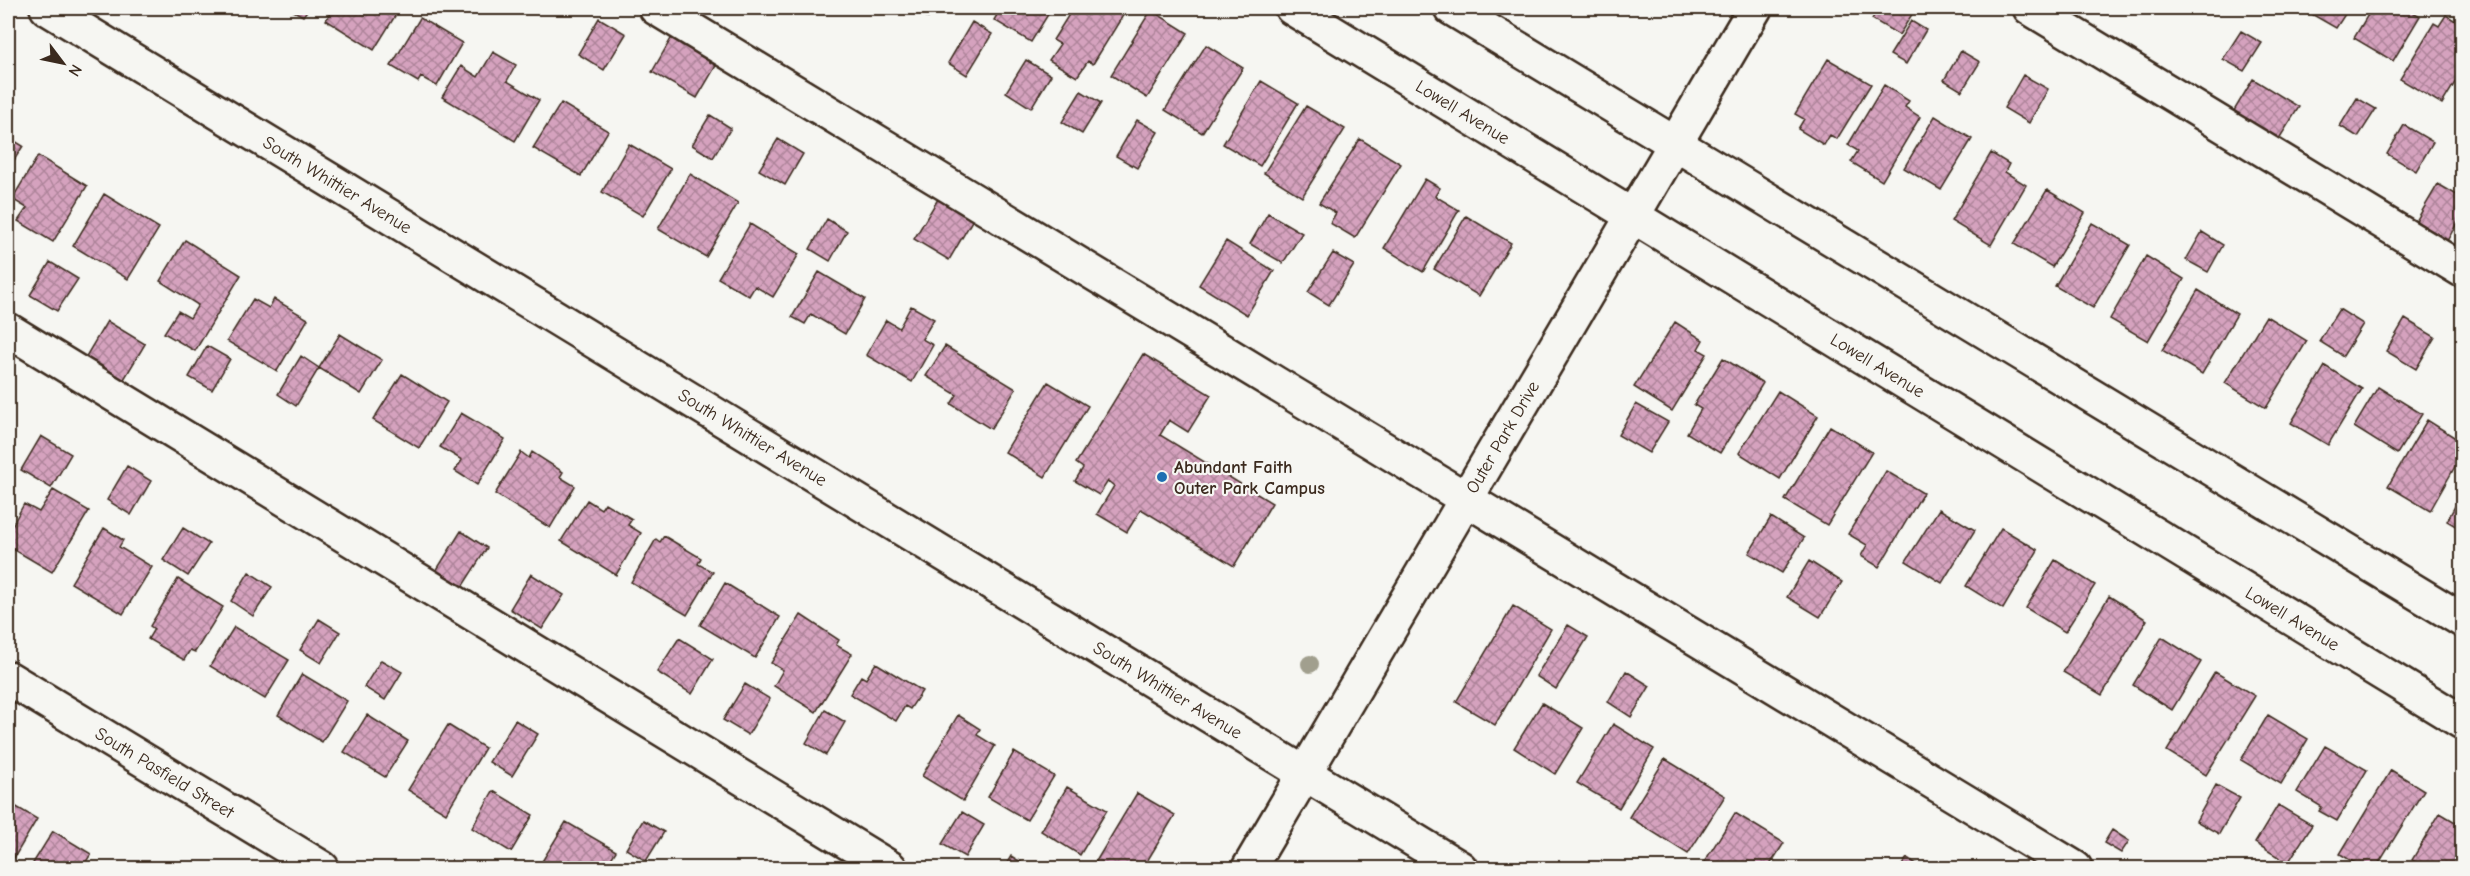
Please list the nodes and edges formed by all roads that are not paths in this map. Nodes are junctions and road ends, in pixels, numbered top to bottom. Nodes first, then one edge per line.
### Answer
1 (47, 8) edge
2 (656, 8) edge
3 (1292, 8) edge
4 (1452, 8) edge
5 (1755, 8) edge
6 (2030, 8) edge
7 (1676, 143) junction
8 (1634, 216) junction
9 (2463, 270) edge
10 (8, 330) edge
11 (1465, 500) junction
12 (2463, 620) edge
13 (8, 678) edge
14 (2463, 722) edge
15 (1303, 774) junction
16 (322, 868) edge
17 (890, 868) edge
18 (1248, 868) edge
19 (1460, 868) edge
20 (2074, 868) edge

1 - 15 street, South Whittier Avenue
2 - 11 street
3 - 8 street, Lowell Avenue
4 - 7 street
5 - 7 street, Outer Park Drive
6 - 9 street
7 - 8 street, Outer Park Drive
7 - 12 street
8 - 11 street, Outer Park Drive
8 - 14 street, Lowell Avenue
10 - 17 street
11 - 15 street, Outer Park Drive
11 - 20 street
13 - 16 street, South Pasfield Street
15 - 18 street, Outer Park Drive
15 - 19 street, South Whittier Avenue

